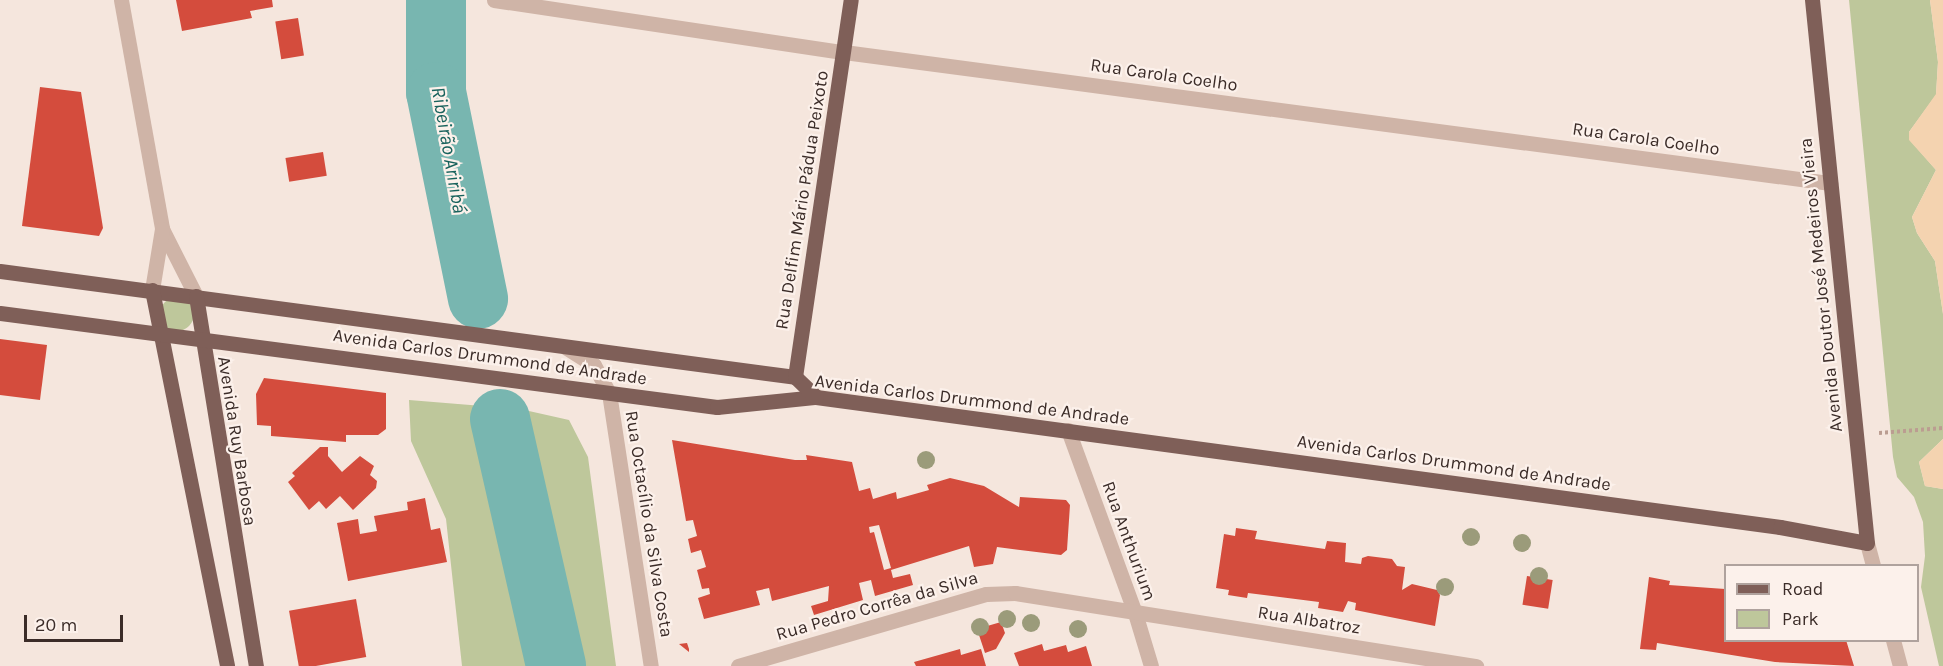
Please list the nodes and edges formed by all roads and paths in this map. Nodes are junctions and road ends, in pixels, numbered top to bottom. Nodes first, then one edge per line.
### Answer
1 (121, 0) edge
2 (494, 0) edge
3 (851, 0) edge
4 (1812, 0) edge
5 (844, 52) junction
6 (1830, 183) junction
7 (162, 229) junction
8 (0, 271) edge
9 (152, 290) junction
10 (196, 296) junction
11 (0, 313) edge
12 (160, 333) junction
13 (201, 338) junction
14 (555, 342) junction
15 (795, 377) junction
16 (609, 393) junction
17 (816, 397) junction
18 (1943, 428) edge
19 (1068, 430) junction
20 (1875, 434) dead end
21 (1867, 543) junction
22 (1872, 564) edge
23 (1135, 613) junction
24 (1894, 642) edge
25 (1459, 665) edge
26 (227, 666) edge
27 (256, 666) edge
28 (651, 666) edge
29 (738, 666) edge
30 (1150, 666) edge
31 (1476, 666) edge
32 (1900, 666) edge

1 - 7 street, Avenida Ruy Barbosa
2 - 5 street, Rua Carola Coelho
3 - 5 main road, Rua Delfim Mário Pádua Peixoto
4 - 6 main road, Avenida Doutor José Medeiros Vieira
5 - 6 street, Rua Carola Coelho
5 - 15 main road, Rua Delfim Mário Pádua Peixoto
6 - 21 main road, Avenida Doutor José Medeiros Vieira
7 - 9 street, Avenida Ruy Barbosa
7 - 10 street, Avenida Ruy Barbosa
8 - 9 main road, Avenida Carlos Drummond de Andrade
9 - 10 main road, Avenida Carlos Drummond de Andrade
9 - 12 main road, Avenida Ruy Barbosa
10 - 13 main road, Avenida Ruy Barbosa
10 - 14 main road, Avenida Carlos Drummond de Andrade
11 - 12 main road, Avenida Carlos Drummond de Andrade
12 - 13 main road, Avenida Carlos Drummond de Andrade
12 - 26 main road, Avenida Ruy Barbosa
13 - 16 main road, Avenida Carlos Drummond de Andrade
13 - 27 main road, Avenida Ruy Barbosa
14 - 15 main road, Avenida Carlos Drummond de Andrade
14 - 16 street, Rua Octacílio da Silva Costa
15 - 17 main road
16 - 17 main road, Avenida Carlos Drummond de Andrade
16 - 28 street, Rua Octacílio da Silva Costa
17 - 19 main road, Avenida Carlos Drummond de Andrade
18 - 20 path
19 - 21 main road, Avenida Carlos Drummond de Andrade
19 - 23 street, Rua Anthurium
21 - 22 street, Avenida Doutor José Medeiros Vieira
23 - 25 street, Rua Albatroz
23 - 29 street, Rua Pedro Corrêa da Silva
23 - 30 street, Rua Anthurium
24 - 32 street
25 - 31 street, Rua Albatroz

